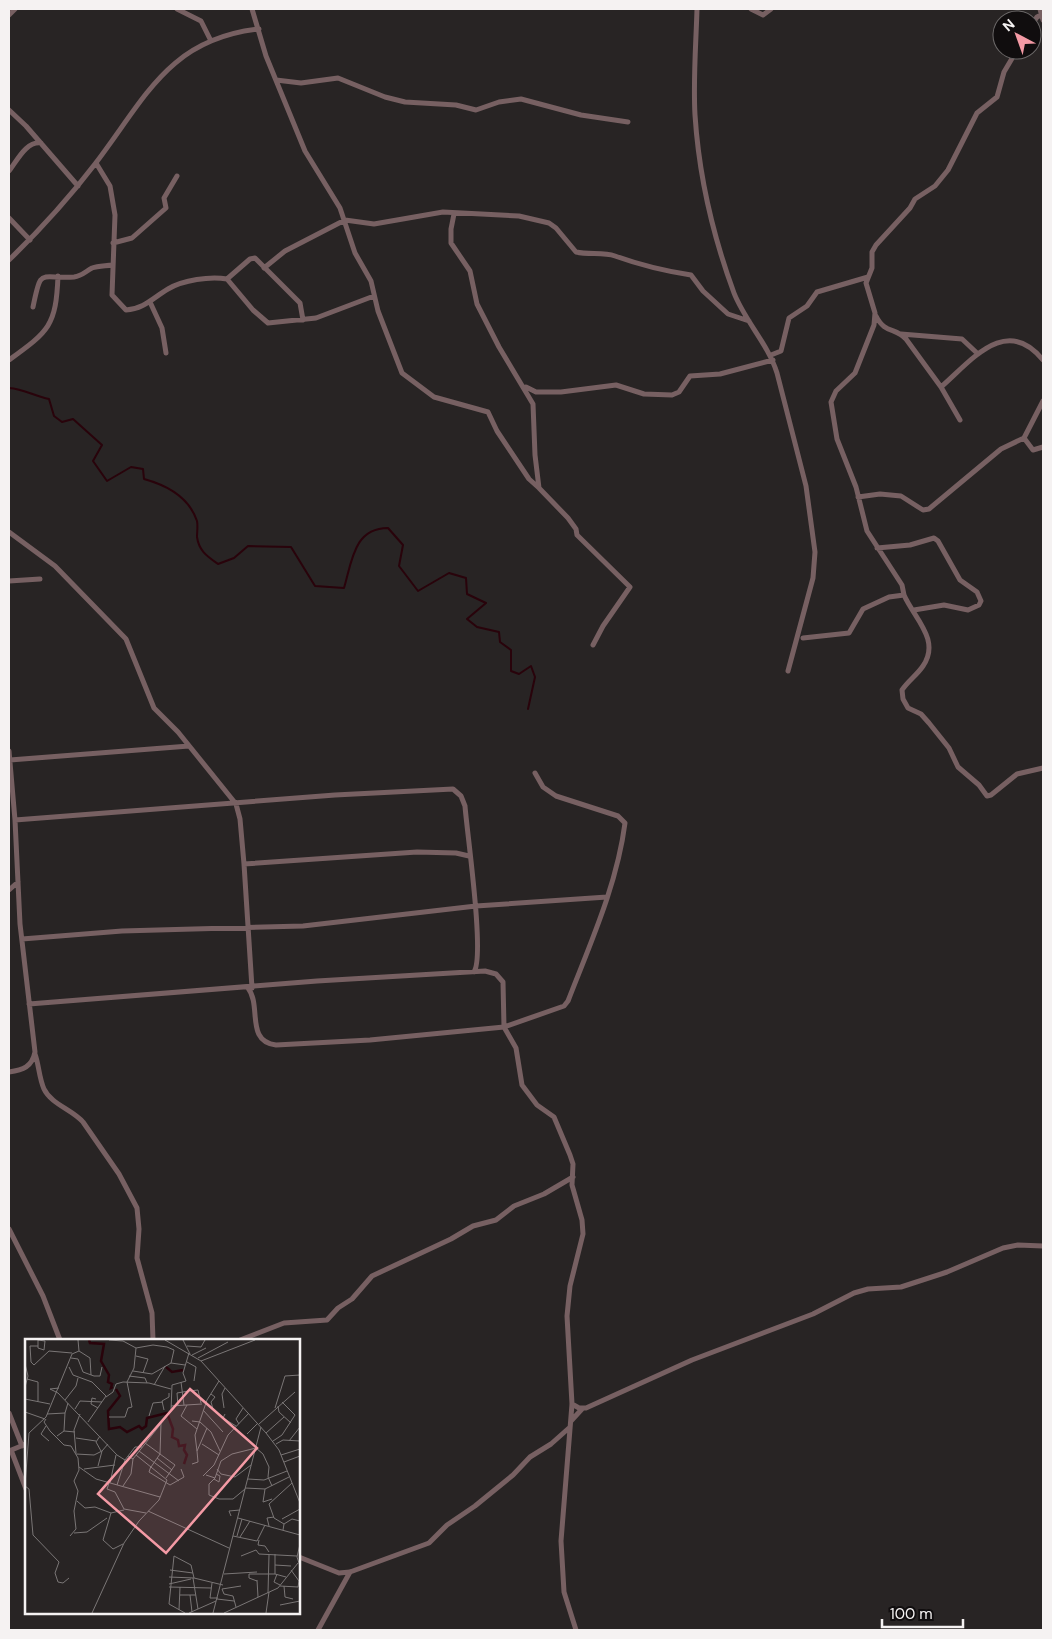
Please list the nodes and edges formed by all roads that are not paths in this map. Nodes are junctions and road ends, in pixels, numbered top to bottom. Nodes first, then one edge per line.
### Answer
1 (15, 9) edge
2 (176, 9) edge
3 (252, 9) edge
4 (697, 9) edge
5 (751, 9) edge
6 (771, 9) edge
7 (9, 15) edge
8 (255, 20) junction
9 (259, 29) junction
10 (243, 30) junction
11 (211, 41) junction
12 (1011, 60) edge
13 (276, 80) junction
14 (9, 110) edge
15 (628, 122) dead end
16 (41, 143) junction
17 (96, 163) junction
18 (9, 171) edge
19 (177, 176) dead end
20 (78, 186) junction
21 (454, 214) junction
22 (9, 218) edge
23 (345, 220) junction
24 (30, 240) junction
25 (113, 243) junction
26 (9, 260) edge
27 (112, 265) junction
28 (264, 268) junction
29 (58, 276) junction
30 (868, 277) junction
31 (227, 279) junction
32 (374, 296) junction
33 (150, 302) junction
34 (32, 307) dead end
35 (874, 314) junction
36 (303, 320) junction
37 (749, 321) junction
38 (901, 334) junction
39 (166, 353) dead end
40 (978, 354) junction
41 (772, 358) junction
42 (9, 360) edge
43 (1043, 360) edge
44 (523, 385) junction
45 (941, 387) junction
46 (1043, 401) edge
47 (960, 420) dead end
48 (1024, 438) junction
49 (1043, 447) edge
50 (539, 488) junction
51 (858, 497) junction
52 (9, 532) edge
53 (877, 548) junction
54 (40, 579) dead end
55 (9, 580) edge
56 (904, 595) junction
57 (914, 610) junction
58 (803, 638) dead end
59 (593, 646) dead end
60 (788, 672) dead end
61 (189, 746) junction
62 (9, 751) edge
63 (10, 760) edge
64 (1043, 768) edge
65 (535, 772) dead end
66 (236, 804) junction
67 (15, 820) junction
68 (469, 856) junction
69 (244, 864) junction
70 (18, 882) junction
71 (9, 890) edge
72 (607, 897) junction
73 (476, 906) junction
74 (247, 927) junction
75 (22, 939) junction
76 (474, 972) junction
77 (250, 988) junction
78 (28, 1004) junction
79 (504, 1027) junction
80 (35, 1052) junction
81 (9, 1072) edge
82 (573, 1176) junction
83 (9, 1228) edge
84 (1043, 1246) edge
85 (60, 1339) edge
86 (152, 1339) edge
87 (243, 1339) edge
88 (572, 1404) junction
89 (582, 1409) junction
90 (9, 1413) edge
91 (570, 1424) junction
92 (24, 1445) edge
93 (10, 1451) edge
94 (25, 1487) edge
95 (300, 1556) edge
96 (350, 1572) junction
97 (338, 1573) junction
98 (344, 1583) junction
99 (318, 1630) edge
100 (576, 1630) edge

1 - 7 street
2 - 11 street
3 - 8 street
4 - 37 street
5 - 6 street
8 - 9 street
8 - 10 street
9 - 10 street
9 - 13 street
10 - 11 street
11 - 17 street
12 - 30 street
13 - 15 street
13 - 23 street
14 - 16 street
16 - 18 street
16 - 20 street
17 - 20 street
17 - 25 street
19 - 25 street
20 - 24 street
21 - 23 street
21 - 37 street
21 - 44 street
22 - 24 street
23 - 28 street
23 - 32 street
24 - 26 street
25 - 27 street
27 - 29 street
27 - 33 street
28 - 31 street
28 - 36 street
29 - 34 street
29 - 42 street
30 - 35 street
30 - 41 street
31 - 33 street
31 - 36 street
32 - 36 street
32 - 50 street
33 - 39 street
35 - 38 street
35 - 51 street
37 - 41 street
38 - 40 street
38 - 45 street
40 - 43 street
40 - 45 street
41 - 44 street
41 - 60 street
44 - 50 street
45 - 47 street
46 - 48 street
48 - 49 street
48 - 51 street
50 - 59 street
51 - 53 street
52 - 61 street
53 - 56 street
53 - 57 street
54 - 55 street
56 - 57 street
56 - 58 street
57 - 64 street
61 - 63 street
61 - 66 street
62 - 63 street
63 - 67 street
65 - 72 street
66 - 67 street
66 - 68 street
66 - 69 street
67 - 70 street
68 - 69 street
68 - 73 street
69 - 74 street
70 - 71 street
70 - 75 street
72 - 73 street
72 - 79 street
73 - 74 street
73 - 76 street
74 - 75 street
74 - 77 street
75 - 78 street
76 - 77 street
76 - 79 street
77 - 78 street
77 - 79 street
78 - 80 street
79 - 82 street
80 - 81 street
80 - 86 street
82 - 87 street
82 - 88 street
83 - 85 street
84 - 89 street
88 - 89 street
88 - 91 street
89 - 91 street
90 - 92 street
91 - 96 street
91 - 100 street
92 - 93 street
93 - 94 street
95 - 97 street
96 - 97 street
96 - 98 street
97 - 98 street
98 - 99 street

